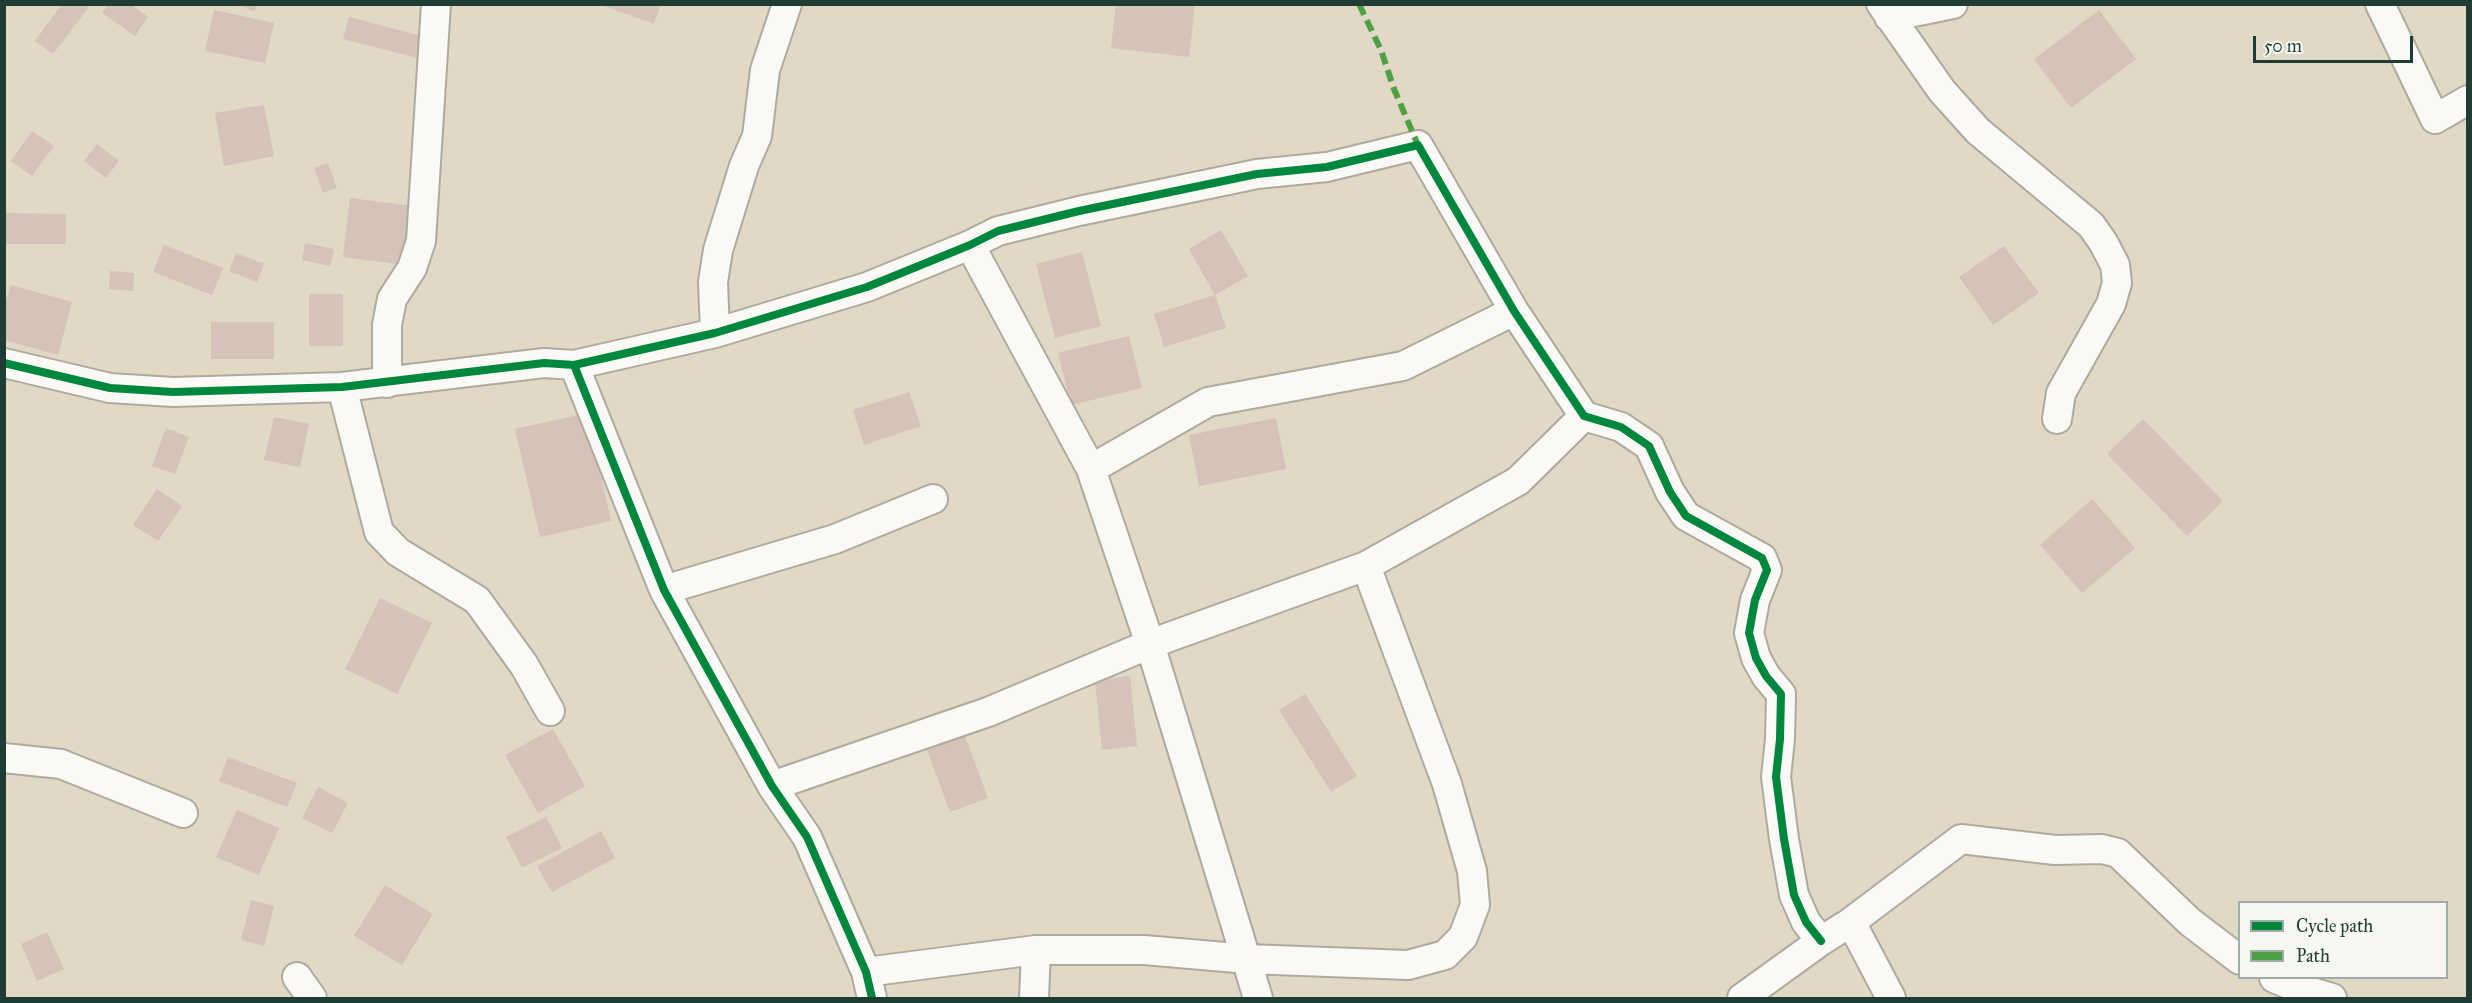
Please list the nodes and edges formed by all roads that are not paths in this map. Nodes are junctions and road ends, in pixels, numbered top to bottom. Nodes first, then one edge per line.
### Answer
1 (436, 4) edge
2 (787, 4) edge
3 (1953, 4) edge
4 (2380, 4) edge
5 (1885, 11) edge
6 (2468, 100) edge
7 (970, 245) junction
8 (1514, 311) junction
9 (715, 333) junction
10 (4, 363) edge
11 (574, 365) junction
12 (387, 383) junction
13 (342, 387) junction
14 (1584, 416) junction
15 (2057, 419) dead end
16 (1091, 469) junction
17 (933, 499) dead end
18 (1366, 566) junction
19 (663, 590) junction
20 (1150, 644) junction
21 (550, 711) dead end
22 (4, 758) edge
23 (772, 786) junction
24 (183, 813) dead end
25 (1851, 922) junction
26 (1821, 941) junction
27 (1036, 950) junction
28 (2238, 958) edge
29 (1248, 959) junction
30 (2276, 979) edge
31 (869, 986) edge
32 (1034, 999) edge
33 (1258, 999) edge
34 (1742, 999) edge
35 (1891, 999) edge
36 (2332, 999) edge

1 - 12 street
2 - 9 street
3 - 5 street
4 - 6 street
5 - 15 street
7 - 8 street
7 - 9 street
7 - 16 street
8 - 14 street
8 - 16 street
9 - 11 street
10 - 13 street
11 - 12 street
11 - 19 street
12 - 13 street
13 - 21 street
14 - 18 street
14 - 26 street
16 - 20 street
17 - 19 street
18 - 20 street
18 - 29 street
19 - 23 street
20 - 23 street
20 - 29 street
22 - 24 street
23 - 31 street
25 - 26 street
25 - 28 street
25 - 35 street
26 - 34 street
27 - 29 street
27 - 31 street
27 - 32 street
29 - 33 street
30 - 36 street

